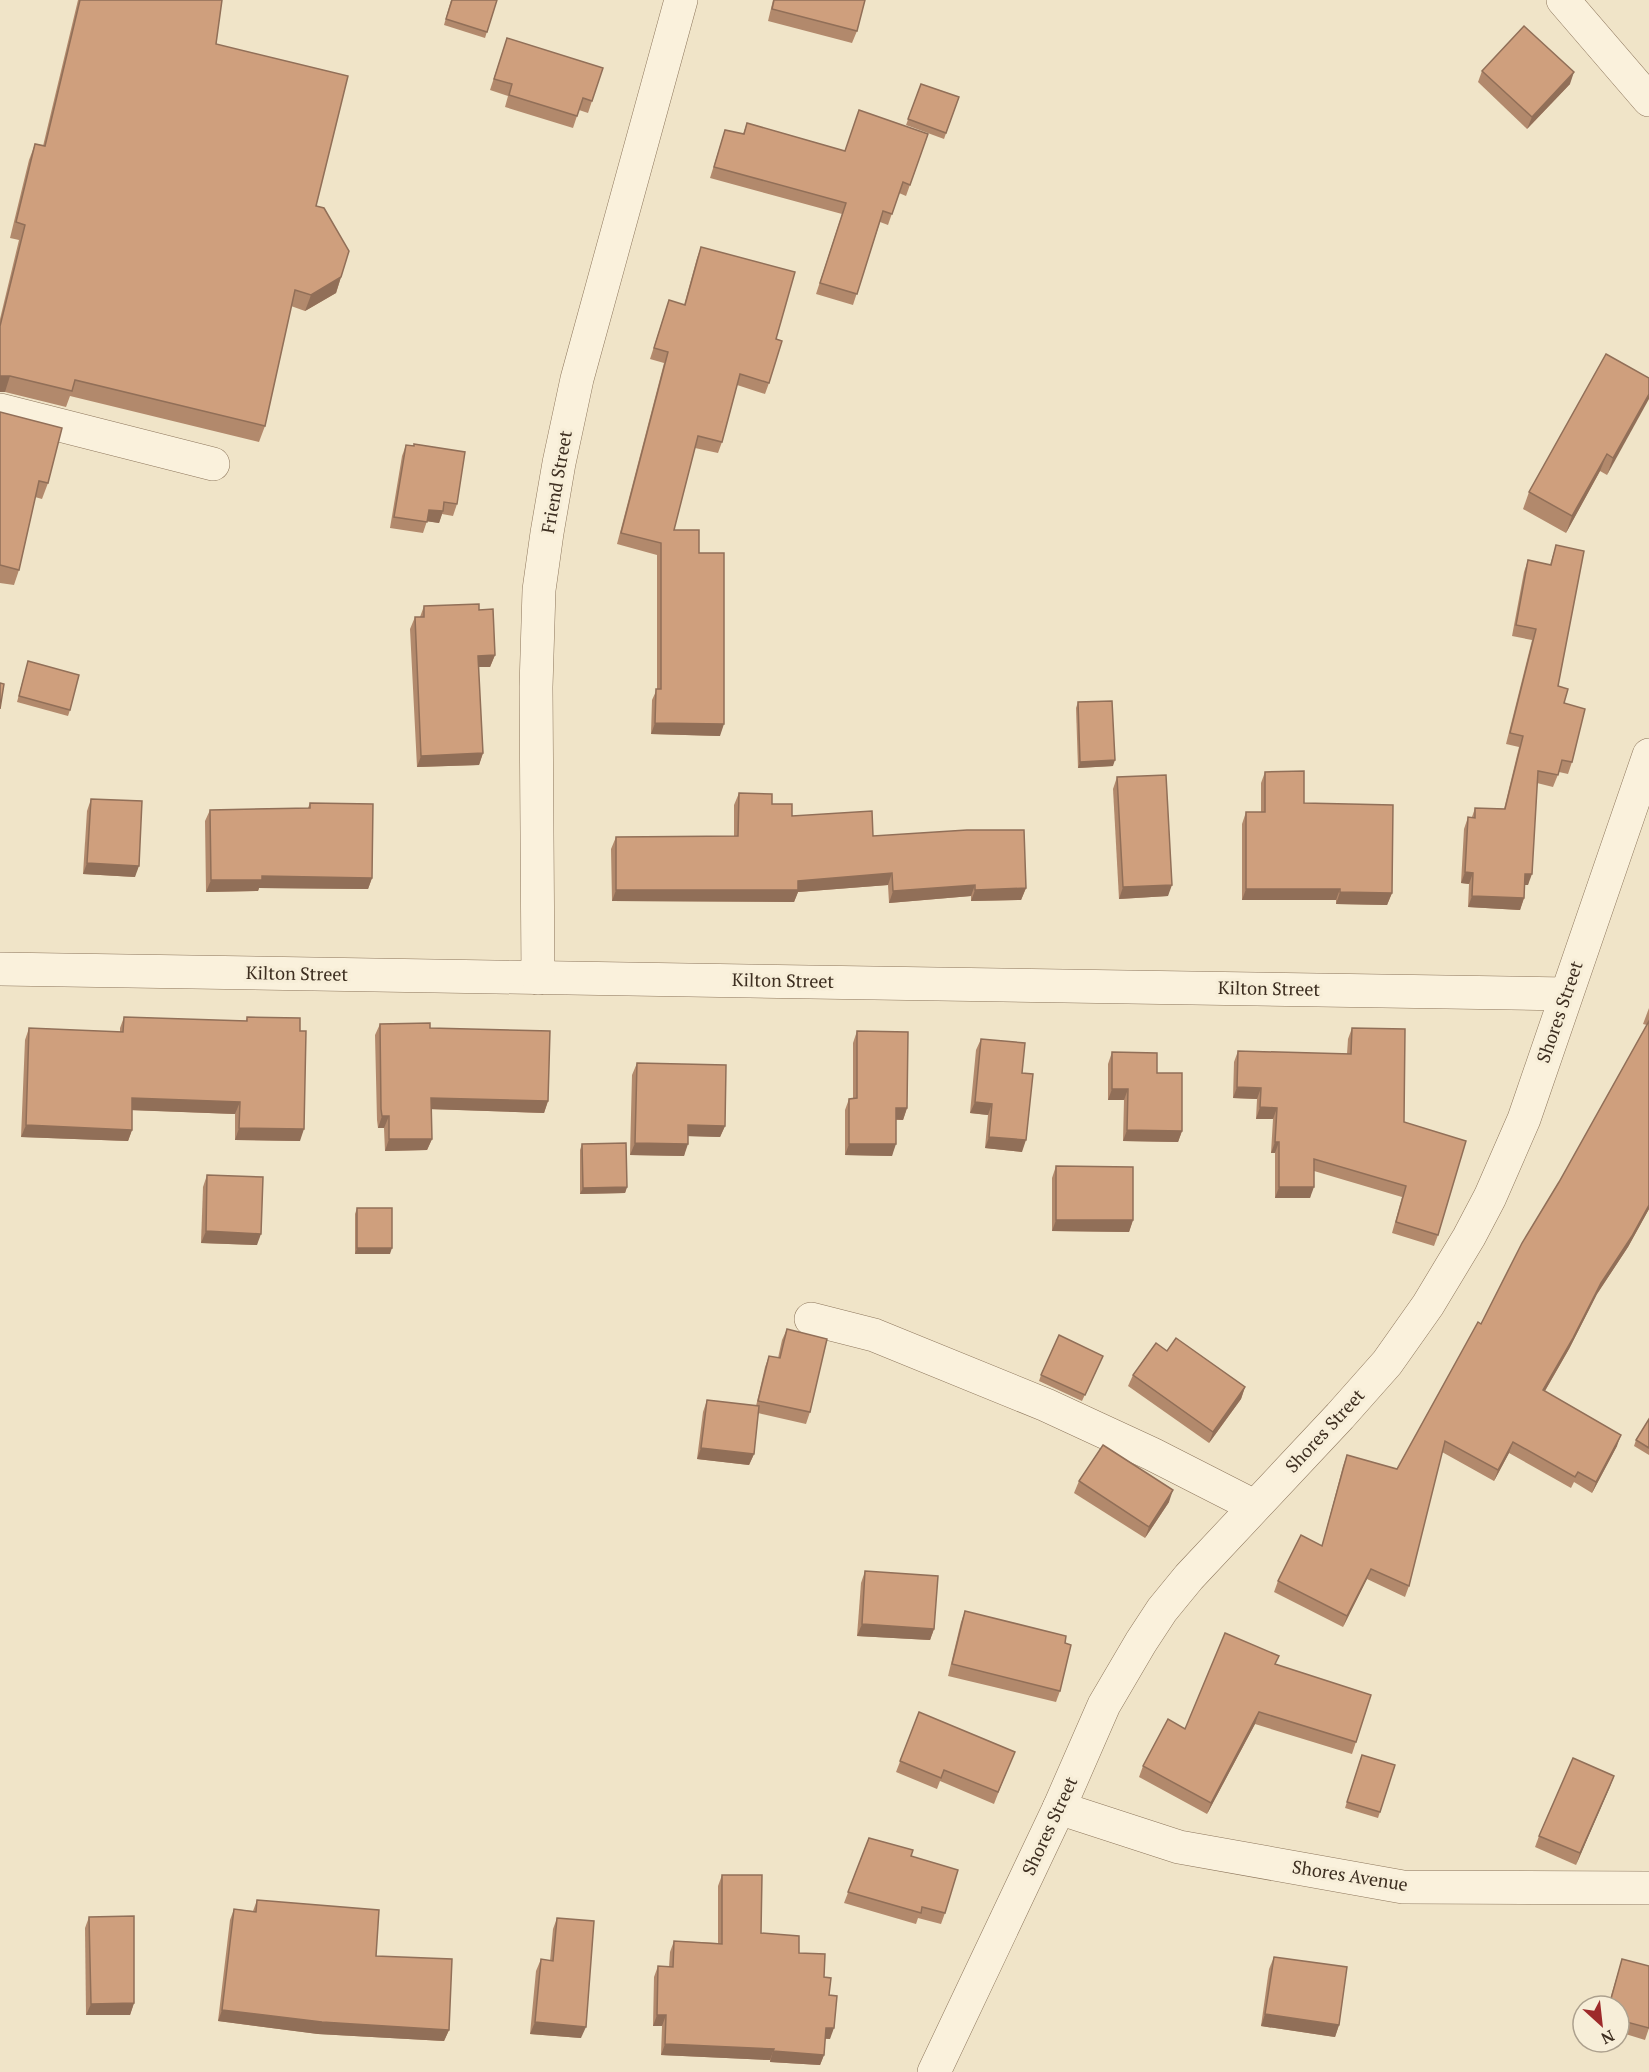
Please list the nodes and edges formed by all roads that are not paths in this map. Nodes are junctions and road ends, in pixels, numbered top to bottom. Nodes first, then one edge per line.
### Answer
1 (681, 0) edge
2 (1563, 0) edge
3 (1649, 100) edge
4 (0, 410) edge
5 (213, 464) dead end
6 (1649, 754) edge
7 (0, 969) edge
8 (538, 978) junction
9 (1566, 994) junction
10 (811, 1319) dead end
11 (1254, 1506) junction
12 (1059, 1808) junction
13 (1649, 1888) edge
14 (934, 2072) edge

1 - 8 street, Friend Street
2 - 3 street
4 - 5 street
6 - 9 street, Shores Street
7 - 8 street, Kilton Street
8 - 9 street, Kilton Street
9 - 11 street, Shores Street
10 - 11 street
11 - 12 street, Shores Street
12 - 13 street, Shores Avenue
12 - 14 street, Shores Street

